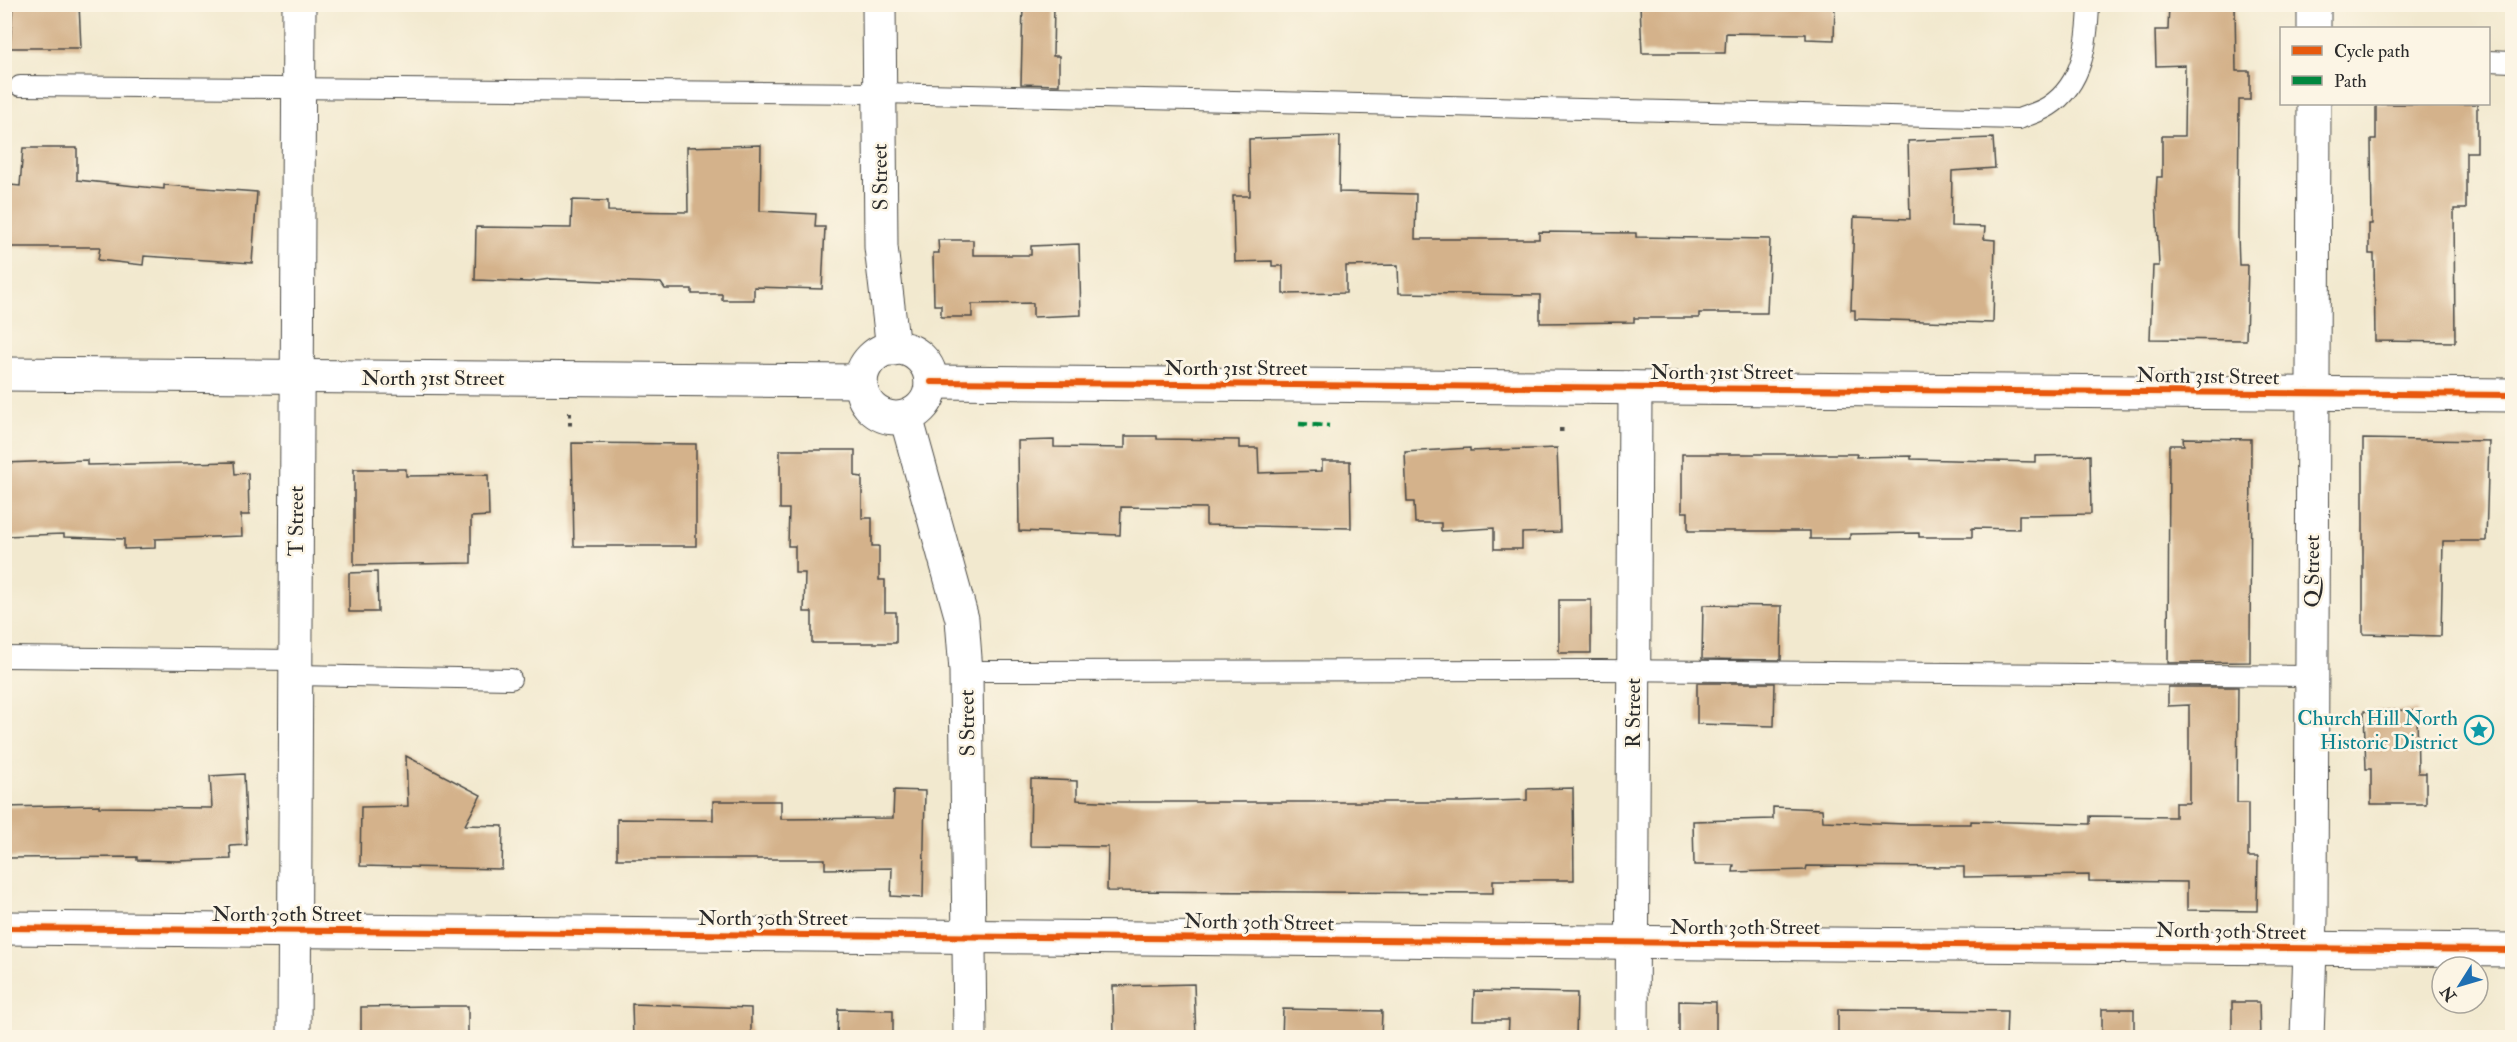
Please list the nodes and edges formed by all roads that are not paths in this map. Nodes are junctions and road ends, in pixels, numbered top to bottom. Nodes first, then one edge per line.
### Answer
1 (299, 4) edge
2 (879, 4) edge
3 (2089, 4) edge
4 (2314, 4) edge
5 (2314, 27) edge
6 (2490, 61) edge
7 (2512, 62) edge
8 (20, 86) dead end
9 (298, 88) junction
10 (880, 93) junction
11 (2314, 105) edge
12 (892, 349) junction
13 (4, 374) edge
14 (297, 376) junction
15 (861, 381) junction
16 (931, 382) junction
17 (1635, 388) junction
18 (2313, 394) junction
19 (2512, 395) edge
20 (906, 417) junction
21 (4, 657) edge
22 (295, 668) junction
23 (1633, 670) junction
24 (966, 671) junction
25 (2311, 676) junction
26 (511, 679) dead end
27 (4, 928) edge
28 (295, 930) junction
29 (970, 936) junction
30 (1632, 942) junction
31 (2310, 948) junction
32 (2512, 950) edge
33 (294, 1038) edge
34 (970, 1038) edge
35 (1632, 1038) edge
36 (2307, 1038) edge

1 - 9 street, T Street
2 - 10 street, S Street
3 - 10 lane
4 - 5 street
6 - 7 lane
8 - 9 lane
9 - 10 lane
9 - 14 street, T Street
10 - 12 street, S Street
11 - 18 street, Q Street
12 - 15 street
12 - 16 street
13 - 14 street, North 31st Street
14 - 15 street, North 31st Street
14 - 22 street, T Street
15 - 20 street
16 - 17 street, North 31st Street
16 - 20 street
17 - 18 street, North 31st Street
17 - 23 street, R Street
18 - 19 street, North 31st Street
18 - 25 street, Q Street
20 - 24 street, S Street
21 - 22 lane
22 - 26 lane
22 - 28 street, T Street
23 - 24 lane
23 - 25 lane
23 - 30 street, R Street
24 - 29 street, S Street
25 - 31 street, Q Street
27 - 28 street, North 30th Street
28 - 29 street, North 30th Street
28 - 33 street, T Street
29 - 30 street, North 30th Street
29 - 34 street, S Street
30 - 31 street, North 30th Street
30 - 35 street, R Street
31 - 32 street, North 30th Street
31 - 36 street, Q Street

